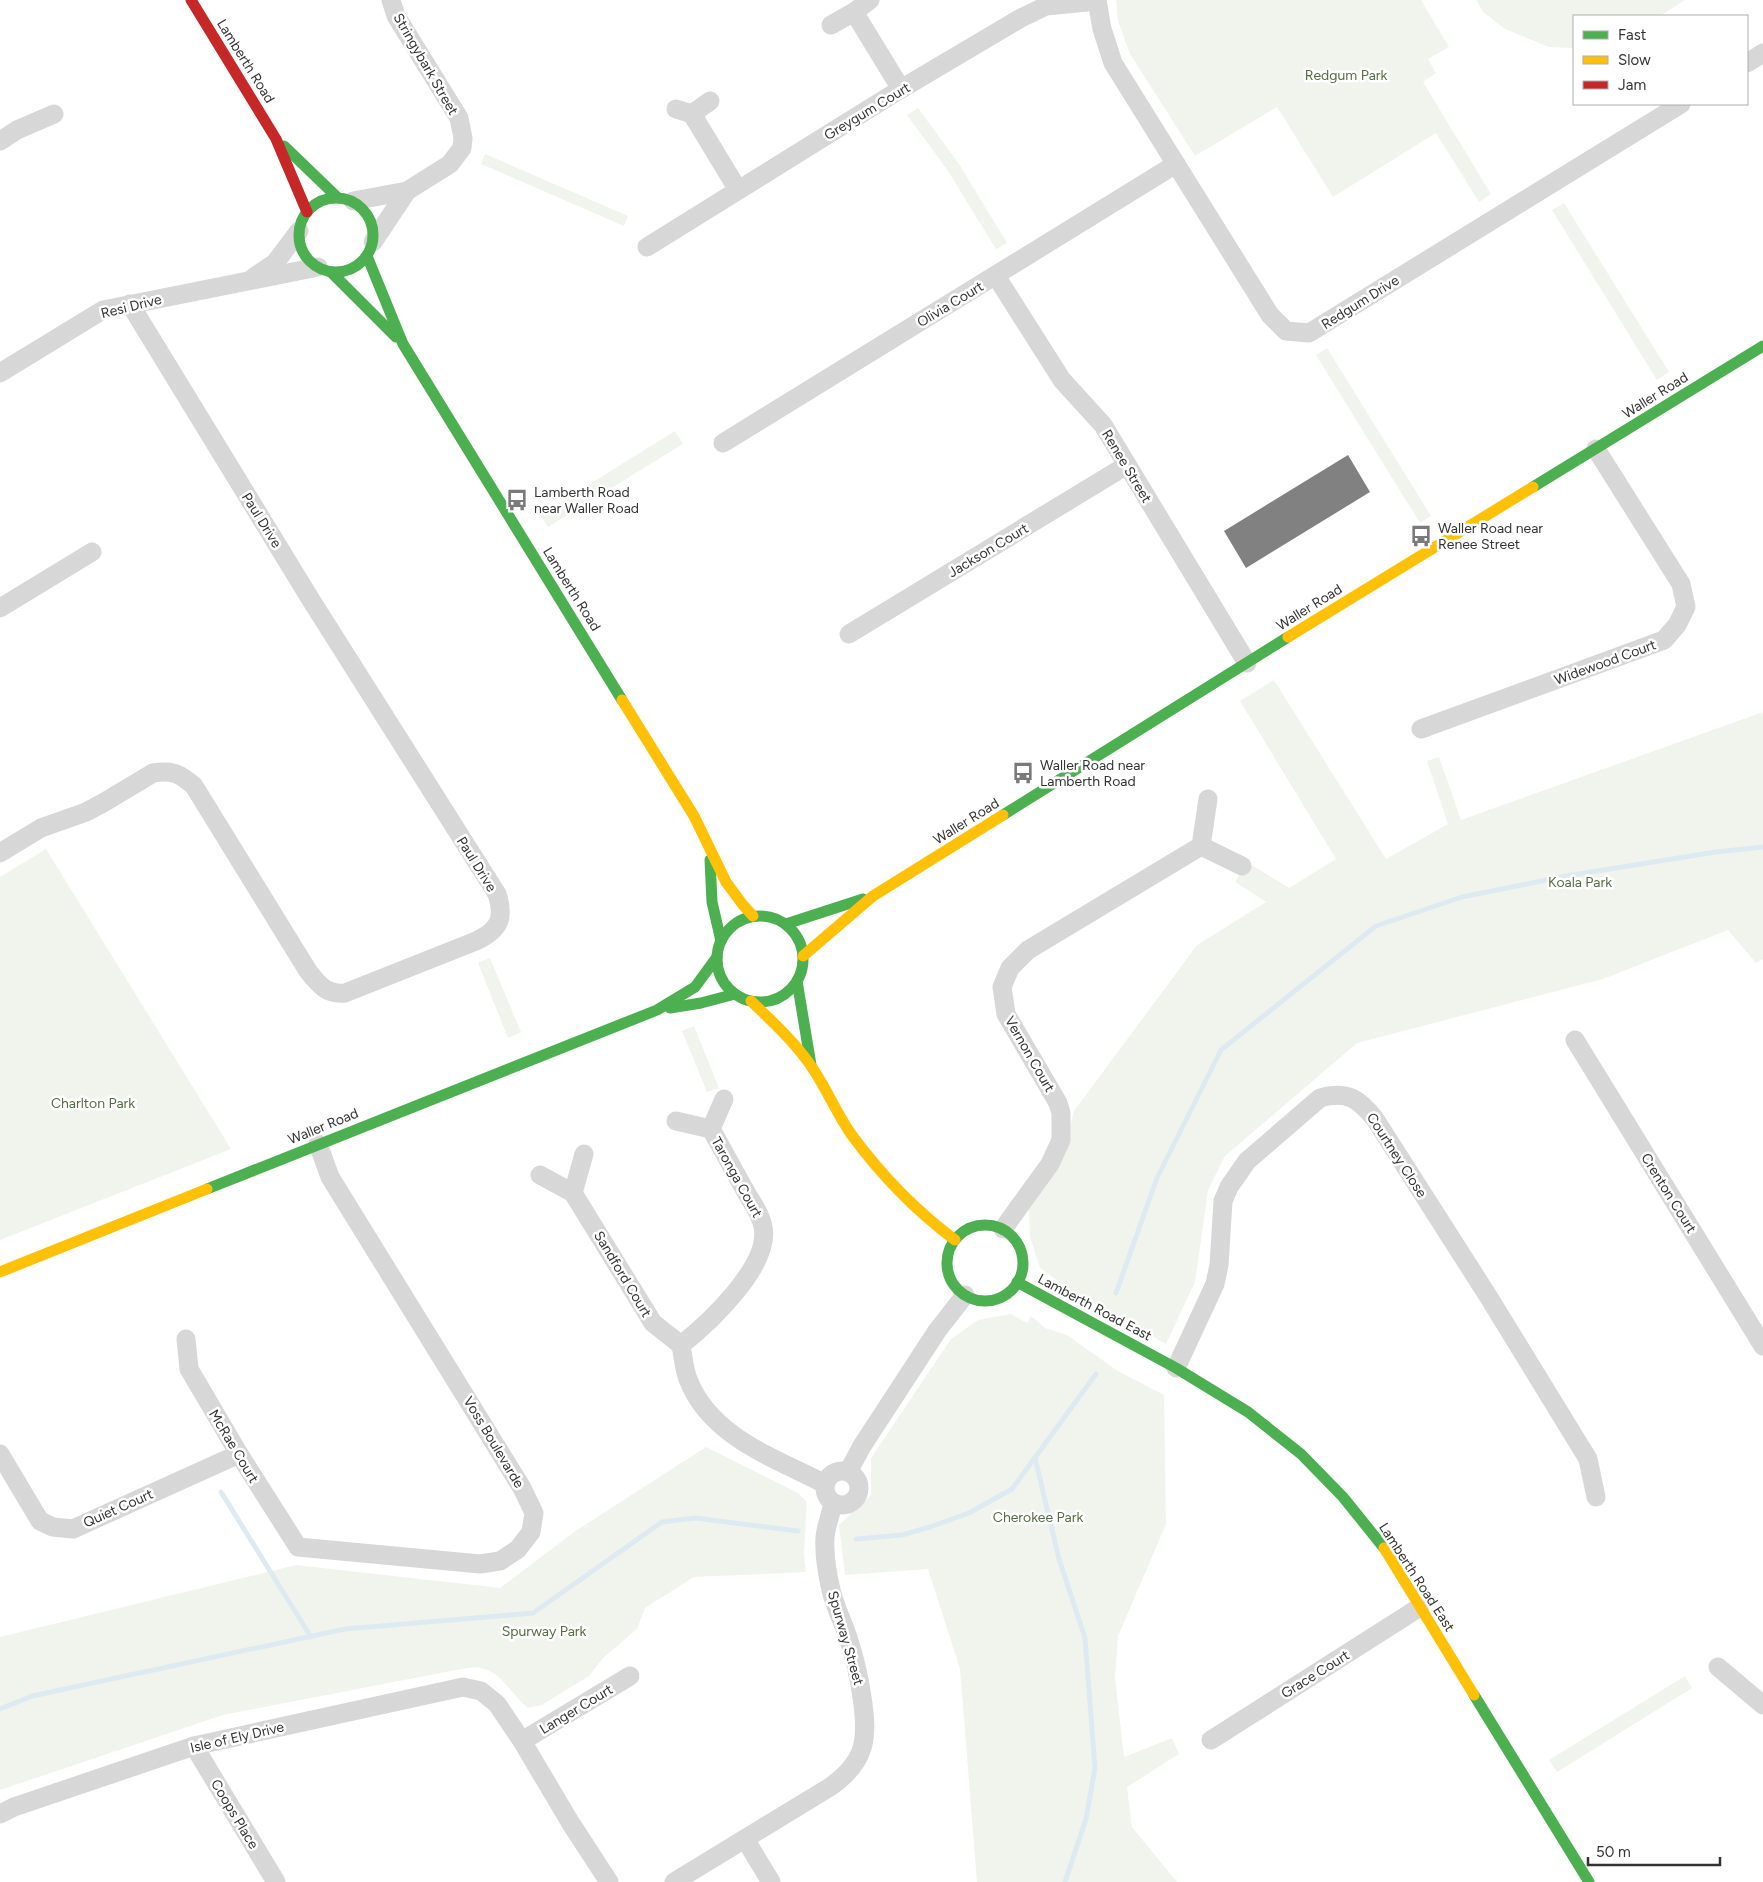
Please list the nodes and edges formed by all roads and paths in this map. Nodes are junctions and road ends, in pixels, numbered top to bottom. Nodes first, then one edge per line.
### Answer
1 (191, 0) edge
2 (391, 0) edge
3 (870, 0) edge
4 (1097, 1) edge
5 (854, 12) junction
6 (832, 25) dead end
7 (1763, 53) edge
8 (1748, 62) edge
9 (901, 89) junction
10 (710, 101) dead end
11 (1679, 105) edge
12 (54, 114) dead end
13 (276, 138) junction
14 (0, 141) edge
15 (1176, 164) junction
16 (738, 190) junction
17 (407, 191) junction
18 (345, 199) junction
19 (307, 212) junction
20 (299, 231) junction
21 (647, 247) dead end
22 (370, 249) junction
23 (324, 270) junction
24 (996, 276) junction
25 (247, 282) junction
26 (130, 304) junction
27 (403, 344) junction
28 (1763, 346) edge
29 (2, 369) edge
30 (723, 443) dead end
31 (1596, 449) junction
32 (1127, 465) junction
33 (92, 552) dead end
34 (0, 608) edge
35 (849, 634) dead end
36 (1247, 663) junction
37 (1422, 729) dead end
38 (1208, 799) dead end
39 (1201, 846) junction
40 (710, 852) junction
41 (0, 853) edge
42 (1242, 866) dead end
43 (873, 896) junction
44 (753, 916) junction
45 (786, 924) junction
46 (721, 941) junction
47 (804, 956) junction
48 (717, 957) junction
49 (797, 982) junction
50 (735, 994) junction
51 (750, 1001) junction
52 (657, 1010) junction
53 (1575, 1040) dead end
54 (812, 1067) junction
55 (724, 1099) dead end
56 (676, 1121) dead end
57 (711, 1129) junction
58 (318, 1144) junction
59 (584, 1154) dead end
60 (540, 1175) dead end
61 (573, 1193) junction
62 (1003, 1229) junction
63 (955, 1240) junction
64 (0, 1272) edge
65 (1017, 1282) junction
66 (965, 1295) junction
67 (186, 1339) dead end
68 (681, 1345) junction
69 (1763, 1346) edge
70 (1176, 1368) junction
71 (0, 1454) edge
72 (239, 1454) junction
73 (848, 1472) junction
74 (825, 1484) junction
75 (1596, 1496) dead end
76 (833, 1503) junction
77 (298, 1547) joint
78 (1420, 1607) junction
79 (1718, 1668) dead end
80 (630, 1676) dead end
81 (1763, 1705) edge
82 (1211, 1740) dead end
83 (522, 1741) junction
84 (194, 1746) junction
85 (0, 1814) edge
86 (745, 1839) junction
87 (276, 1882) edge
88 (609, 1882) edge
89 (674, 1882) edge
90 (771, 1882) edge
91 (1589, 1882) edge

1 - 13 street, Lamberth Road
2 - 17 street, Stringybark Street
3 - 5 street
4 - 9 street, Greygum Court
4 - 15 street, Redgum Drive
5 - 6 street
5 - 9 street
7 - 8 street
9 - 16 street, Greygum Court
10 - 16 street
11 - 15 street, Redgum Drive
12 - 14 street
13 - 18 street, Lamberth Road
13 - 19 street, Lamberth Road
15 - 24 street, Olivia Court
16 - 21 street, Greygum Court
17 - 18 street, Stringybark Street
17 - 22 street, Stringybark Street
18 - 19 street
18 - 22 street, Lamberth Road
19 - 20 street
20 - 23 street, Lamberth Road
20 - 25 street, Resi Drive
22 - 23 street
22 - 27 street, Lamberth Road
23 - 25 street, Resi Drive
23 - 27 street, Lamberth Road
24 - 30 street, Olivia Court
24 - 32 street, Renee Street
25 - 26 street, Resi Drive
26 - 29 street, Resi Drive
26 - 41 street, Paul Drive
27 - 40 street, Lamberth Road
28 - 31 street, Waller Road
31 - 36 street, Waller Road
31 - 37 street, Widewood Court
32 - 35 street, Jackson Court
32 - 36 street, Renee Street
33 - 34 street
36 - 43 street, Waller Road
38 - 39 street
39 - 42 street
39 - 62 street, Vernon Court
40 - 44 street, Lamberth Road
40 - 46 street, Lamberth Road
43 - 45 street, Waller Road
43 - 47 street, Waller Road
44 - 45 street
44 - 46 street
45 - 47 street
46 - 48 street
47 - 49 street
48 - 50 street
48 - 52 street, Waller Road
49 - 51 street
49 - 54 street
50 - 51 street
50 - 52 street, Waller Road
51 - 54 street
52 - 58 street, Waller Road
53 - 69 street, Crenton Court
54 - 63 street
55 - 57 street, Taronga Court
56 - 57 street, Taronga Court
57 - 68 street, Taronga Court
58 - 64 street, Waller Road
58 - 77 street, Voss Boulevarde
59 - 61 street
60 - 61 street, Sandford Court
61 - 68 street, Sandford Court
62 - 63 street
62 - 65 street
63 - 66 street
65 - 66 street
65 - 70 street, Lamberth Road East
66 - 73 street
67 - 72 street, McRae Court
68 - 74 street
70 - 75 street, Courtney Close
70 - 78 street, Lamberth Road East
71 - 72 street, Quiet Court
72 - 77 street, McRae Court
73 - 74 street
73 - 76 street
74 - 76 street
76 - 86 street, Spurway Street
78 - 82 street, Grace Court
78 - 91 street, Lamberth Road East
79 - 81 street
80 - 83 street, Langer Court
83 - 84 street, Isle of Ely Drive
83 - 88 street
84 - 85 street, Isle of Ely Drive
84 - 87 street, Coops Place
86 - 89 street, Spurway Street
86 - 90 street

